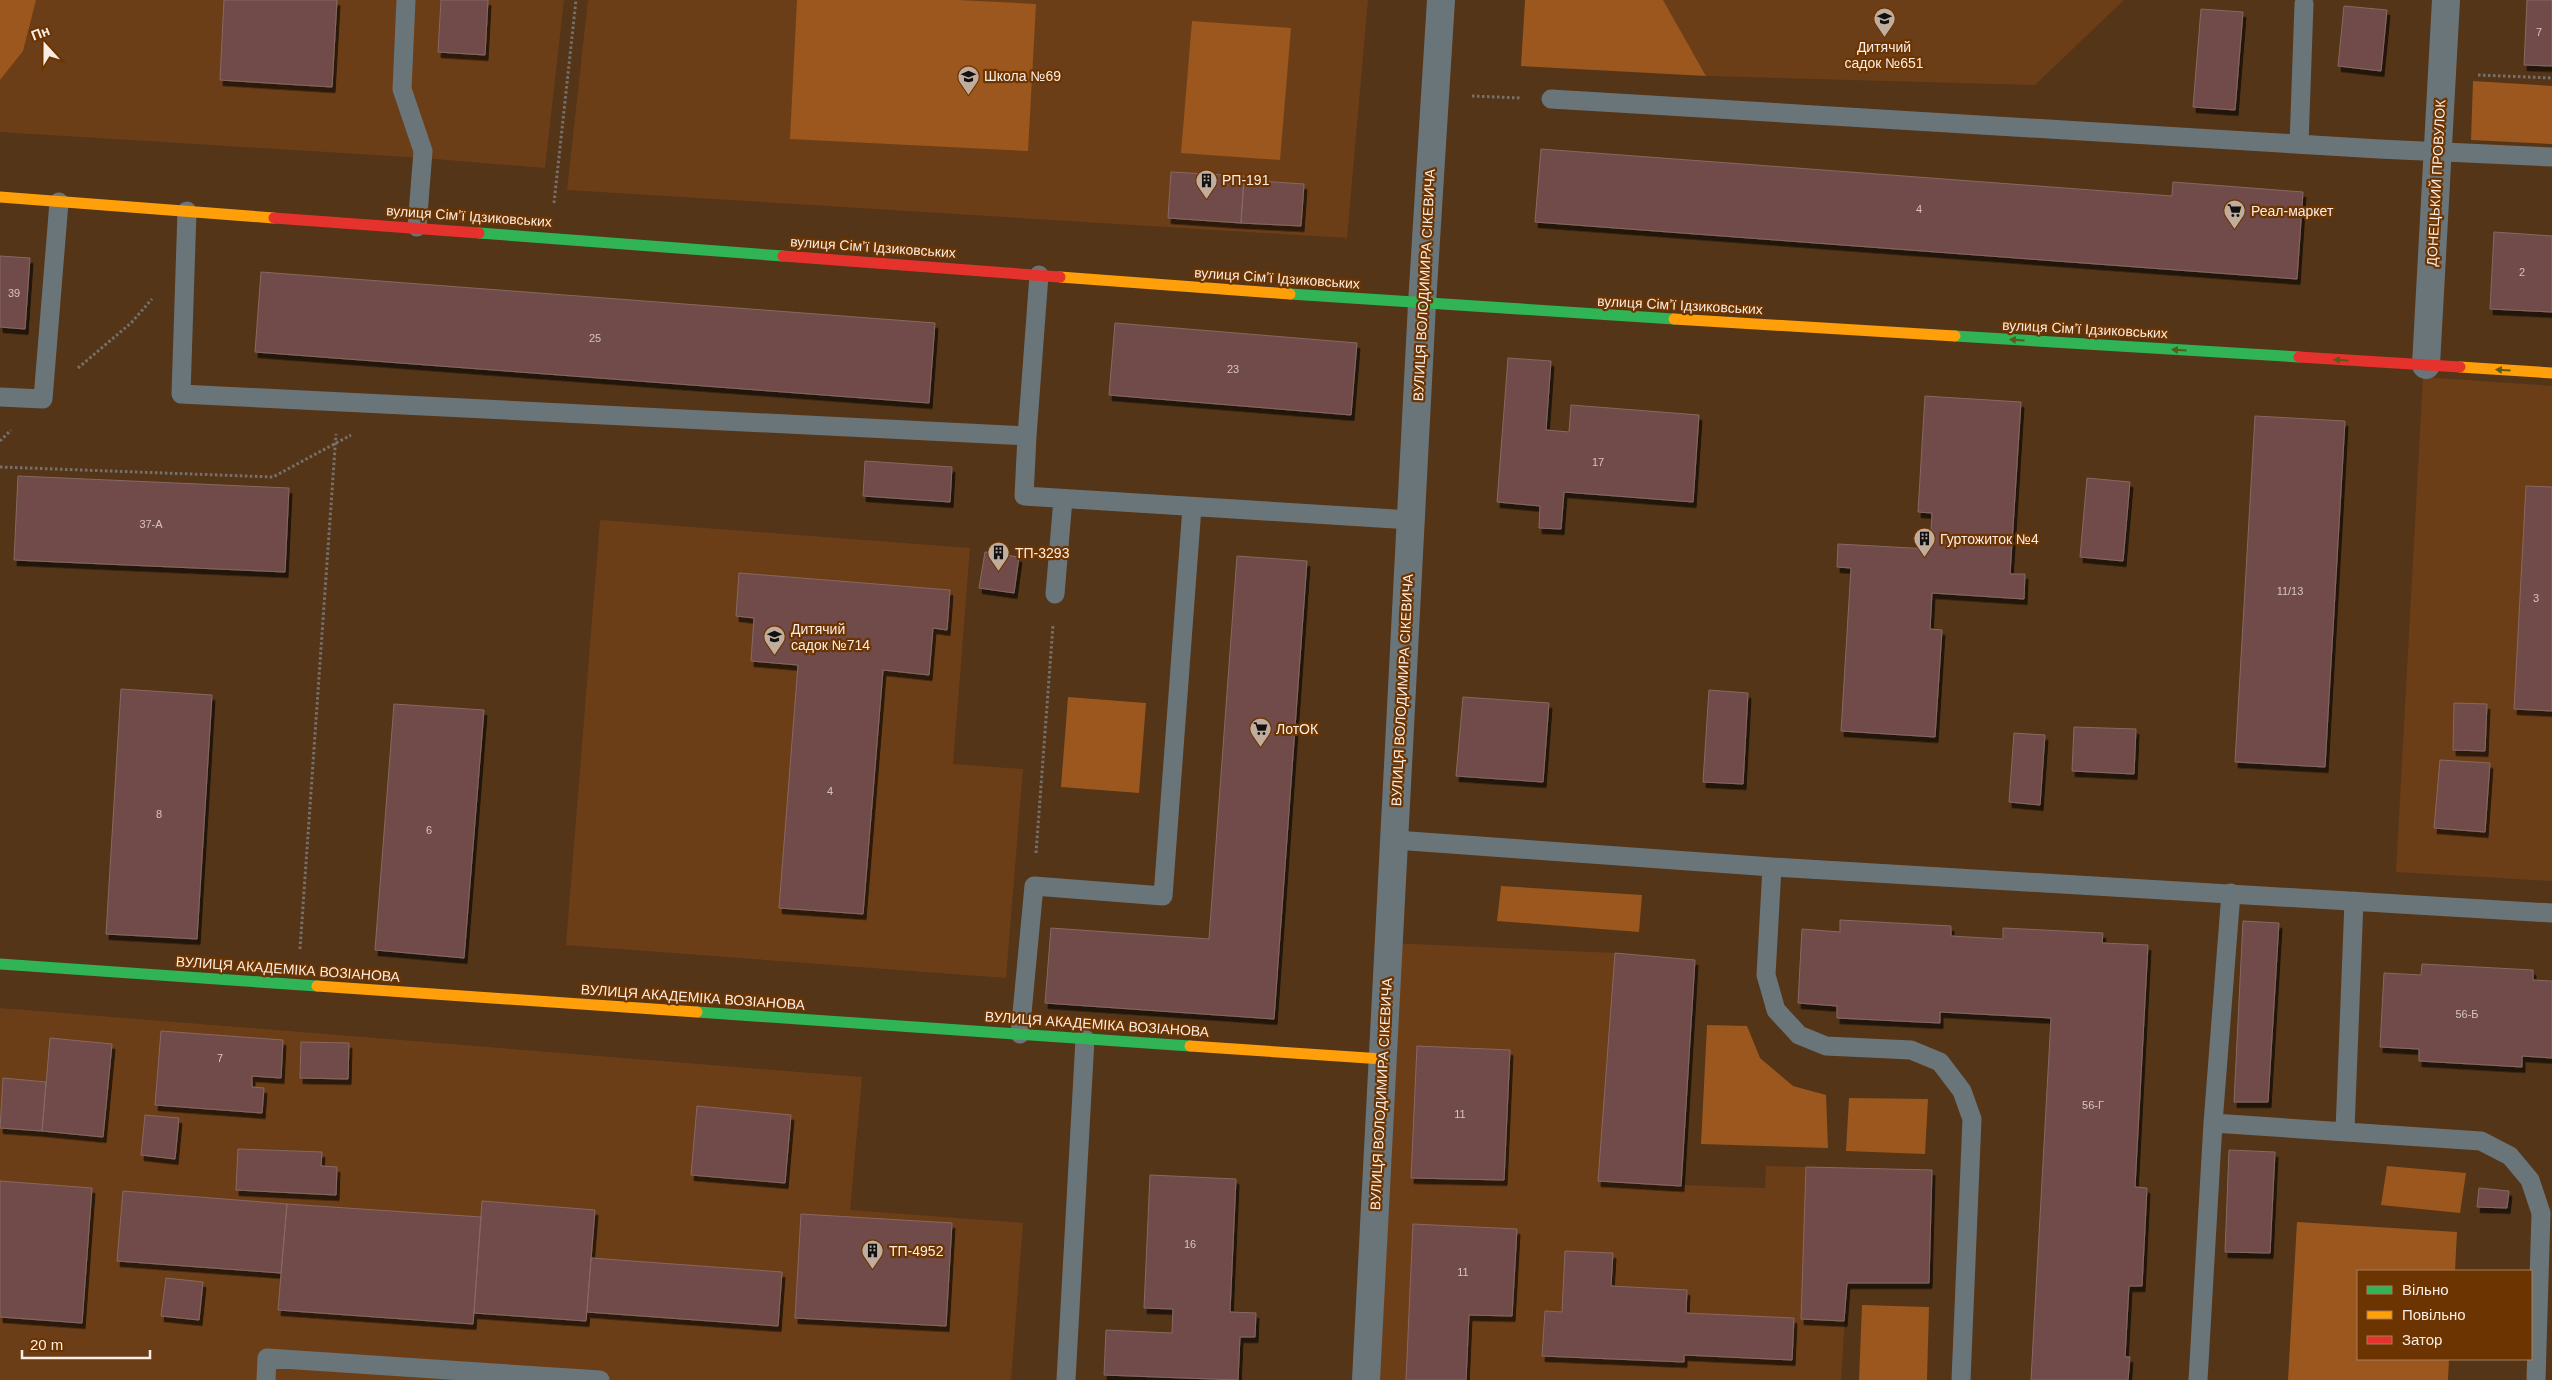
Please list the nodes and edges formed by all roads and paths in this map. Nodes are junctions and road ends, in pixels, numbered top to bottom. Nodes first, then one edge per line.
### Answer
1 (406, 0) edge
2 (576, 0) edge
3 (1441, 0) edge
4 (2446, 0) edge
5 (2304, 4) dead end
6 (2477, 74) dead end
7 (2552, 78) edge
8 (1469, 95) dead end
9 (1551, 99) joint
10 (2299, 144) junction
11 (2438, 152) junction
12 (2552, 157) edge
13 (0, 197) edge
14 (59, 202) junction
15 (188, 211) junction
16 (417, 227) junction
17 (550, 238) junction
18 (186, 258) junction
19 (1039, 275) junction
20 (1422, 304) junction
21 (2426, 365) junction
22 (2552, 373) edge
23 (0, 396) edge
24 (43, 399) junction
25 (338, 402) junction
26 (398, 405) junction
27 (1027, 436) junction
28 (0, 440) edge
29 (335, 445) junction
30 (0, 467) edge
31 (1062, 499) junction
32 (1192, 507) junction
33 (1411, 520) junction
34 (1056, 594) joint
35 (1395, 840) junction
36 (1772, 867) junction
37 (1034, 886) junction
38 (2231, 893) junction
39 (2354, 901) junction
40 (2552, 913) edge
41 (300, 950) dead end
42 (0, 964) edge
43 (1020, 1034) junction
44 (1085, 1038) junction
45 (1383, 1059) junction
46 (2213, 1123) junction
47 (2345, 1130) junction
48 (266, 1380) edge
49 (600, 1380) edge
50 (1066, 1380) edge
51 (1366, 1380) edge
52 (1961, 1380) edge
53 (2198, 1380) edge
54 (2536, 1380) edge

1 - 16 lane
2 - 17 path
3 - 20 street, ВУЛИЦЯ ВОЛОДИМИРА СІКЕВИЧА
4 - 11 street, ДОНЕЦЬКИЙ ПРОВУЛОК
5 - 10 lane
6 - 7 path
8 - 9 path
9 - 10 lane
10 - 11 lane
11 - 12 lane
11 - 21 street, ДОНЕЦЬКИЙ ПРОВУЛОК
13 - 14 street, вулиця Сімʼї Ідзиковських
14 - 15 street, вулиця Сімʼї Ідзиковських
14 - 24 lane
15 - 16 street, вулиця Сімʼї Ідзиковських
15 - 18 lane
16 - 17 street, вулиця Сімʼї Ідзиковських
17 - 19 street, вулиця Сімʼї Ідзиковських
18 - 24 path
18 - 25 lane
19 - 20 street, вулиця Сімʼї Ідзиковських
19 - 27 lane
21 -> 20 street, вулиця Сімʼї Ідзиковських
20 - 33 street, ВУЛИЦЯ ВОЛОДИМИРА СІКЕВИЧА
22 -> 21 street, вулиця Сімʼї Ідзиковських
23 - 24 lane
24 - 28 path
25 - 26 lane
25 - 29 path
26 - 27 lane
26 - 29 path
27 - 31 lane
29 - 30 path
29 - 41 path
31 - 32 lane
31 - 34 lane
32 - 33 lane
32 - 37 lane
33 - 35 street, ВУЛИЦЯ ВОЛОДИМИРА СІКЕВИЧА
34 - 37 path
35 - 36 lane
35 - 45 street, ВУЛИЦЯ ВОЛОДИМИРА СІКЕВИЧА
36 - 38 lane
36 - 52 lane
37 - 43 lane
38 - 39 lane
38 - 46 lane
39 - 40 lane
39 - 47 lane
42 - 43 street, ВУЛИЦЯ АКАДЕМІКА ВОЗІАНОВА
43 - 44 street, ВУЛИЦЯ АКАДЕМІКА ВОЗІАНОВА
44 - 45 street, ВУЛИЦЯ АКАДЕМІКА ВОЗІАНОВА
44 - 50 lane
45 - 51 street, ВУЛИЦЯ ВОЛОДИМИРА СІКЕВИЧА
46 - 47 lane
46 - 53 lane
47 - 54 lane
48 - 49 lane

